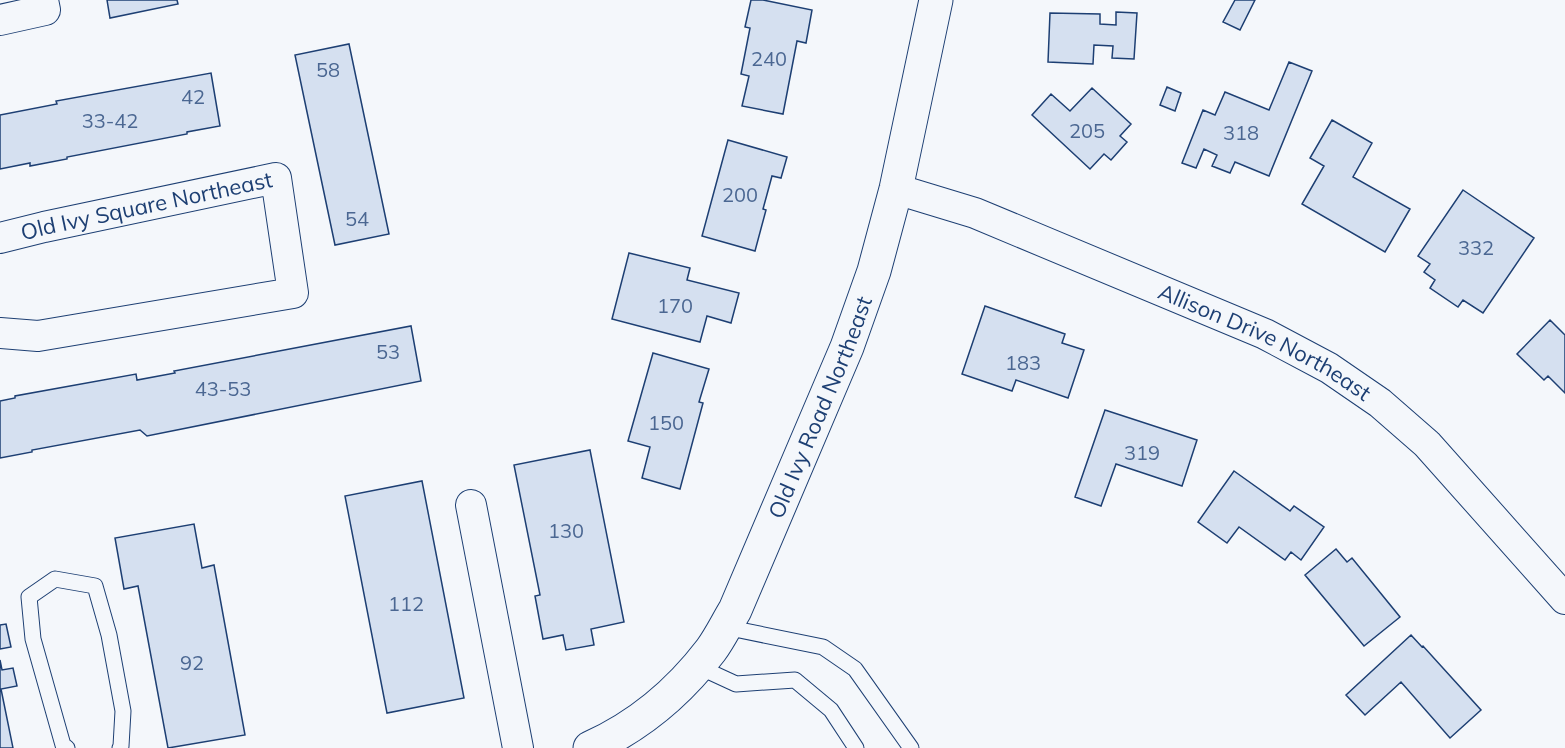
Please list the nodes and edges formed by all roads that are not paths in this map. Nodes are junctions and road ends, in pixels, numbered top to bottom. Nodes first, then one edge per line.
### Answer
1 (43, 0) edge
2 (936, 0) edge
3 (0, 20) edge
4 (896, 189) junction
5 (0, 238) edge
6 (0, 333) edge
7 (471, 505) dead end
8 (1565, 599) edge
9 (724, 627) junction
10 (697, 666) junction
11 (67, 748) edge
12 (120, 748) edge
13 (518, 748) edge
14 (590, 748) edge
15 (856, 748) edge
16 (911, 748) edge

1 - 3 street
2 - 4 street, Old Ivy Road Northeast
4 - 8 street, Allison Drive Northeast
4 - 9 street, Old Ivy Road Northeast
5 - 6 street, Old Ivy Square Northeast
7 - 13 street
9 - 10 street, Old Ivy Road Northeast
9 - 16 lane
10 - 14 street, Old Ivy Road Northeast
10 - 15 lane
11 - 12 lane

